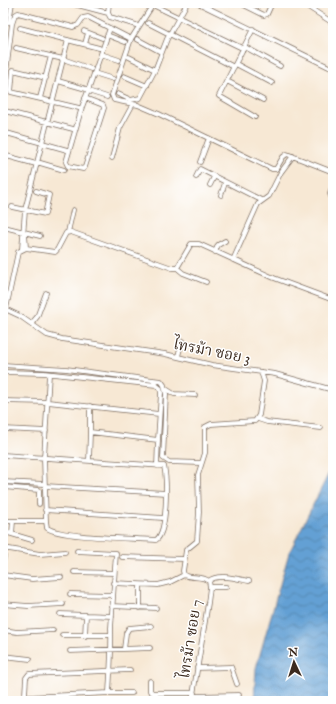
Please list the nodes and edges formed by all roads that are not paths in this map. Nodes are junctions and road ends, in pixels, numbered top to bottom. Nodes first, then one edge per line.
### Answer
1 (4, 3) edge
2 (70, 3) edge
3 (109, 3) edge
4 (187, 3) edge
5 (198, 3) edge
6 (240, 3) edge
7 (272, 3) edge
8 (303, 3) edge
9 (12, 4) edge
10 (155, 5) edge
11 (108, 13) junction
12 (179, 18) junction
13 (148, 23) dead end
14 (333, 23) edge
15 (3, 24) edge
16 (136, 25) dead end
17 (20, 28) dead end
18 (110, 28) junction
19 (254, 29) junction
20 (84, 31) dead end
21 (88, 33) junction
22 (170, 34) junction
23 (107, 35) junction
24 (102, 38) dead end
25 (131, 39) junction
26 (137, 39) dead end
27 (68, 40) junction
28 (125, 42) dead end
29 (84, 44) junction
30 (16, 48) dead end
31 (98, 48) dead end
32 (244, 48) junction
33 (161, 52) junction
34 (101, 54) junction
35 (52, 56) junction
36 (129, 57) dead end
37 (63, 59) junction
38 (119, 60) dead end
39 (235, 66) junction
40 (280, 66) dead end
41 (92, 69) dead end
42 (333, 69) edge
43 (155, 70) junction
44 (94, 73) junction
45 (124, 76) dead end
46 (46, 78) junction
47 (113, 79) dead end
48 (58, 81) junction
49 (227, 81) junction
50 (272, 83) dead end
51 (147, 86) junction
52 (87, 90) junction
53 (118, 94) dead end
54 (3, 97) edge
55 (107, 97) dead end
56 (40, 98) junction
57 (85, 98) junction
58 (263, 100) dead end
59 (52, 101) junction
60 (133, 104) junction
61 (79, 108) dead end
62 (5, 111) dead end
63 (255, 117) dead end
64 (47, 122) junction
65 (73, 129) dead end
66 (4, 133) edge
67 (209, 138) junction
68 (3, 140) edge
69 (42, 142) junction
70 (67, 150) dead end
71 (3, 155) edge
72 (293, 156) junction
73 (112, 158) dead end
74 (200, 162) dead end
75 (36, 163) junction
76 (64, 170) dead end
77 (333, 172) edge
78 (196, 177) dead end
79 (214, 177) junction
80 (225, 183) junction
81 (333, 184) edge
82 (210, 185) dead end
83 (36, 191) dead end
84 (221, 195) dead end
85 (261, 200) junction
86 (333, 201) edge
87 (12, 207) dead end
88 (24, 210) junction
89 (73, 210) dead end
90 (8, 228) dead end
91 (23, 230) junction
92 (68, 232) junction
93 (40, 236) dead end
94 (225, 241) dead end
95 (24, 248) junction
96 (215, 252) junction
97 (233, 260) junction
98 (176, 268) junction
99 (206, 282) dead end
100 (46, 293) dead end
101 (333, 300) edge
102 (4, 309) edge
103 (31, 324) junction
104 (182, 341) dead end
105 (178, 356) junction
106 (3, 365) edge
107 (3, 372) edge
108 (261, 372) junction
109 (49, 374) junction
110 (165, 388) junction
111 (333, 390) edge
112 (195, 395) dead end
113 (3, 401) edge
114 (48, 402) junction
115 (90, 406) junction
116 (159, 414) junction
117 (258, 419) junction
118 (321, 428) dead end
119 (3, 429) edge
120 (46, 431) junction
121 (90, 432) junction
122 (158, 440) junction
123 (3, 455) edge
124 (44, 458) junction
125 (89, 461) junction
126 (202, 463) junction
127 (157, 466) junction
128 (3, 482) edge
129 (45, 485) junction
130 (3, 487) edge
131 (166, 493) junction
132 (39, 504) dead end
133 (45, 510) junction
134 (163, 518) junction
135 (46, 521) junction
136 (5, 532) dead end
137 (12, 534) junction
138 (32, 540) dead end
139 (4, 548) edge
140 (77, 551) dead end
141 (65, 552) dead end
142 (122, 557) dead end
143 (184, 559) junction
144 (3, 563) edge
145 (74, 572) dead end
146 (114, 573) junction
147 (3, 575) edge
148 (184, 575) junction
149 (61, 577) dead end
150 (209, 581) junction
151 (248, 581) dead end
152 (113, 583) junction
153 (140, 585) junction
154 (210, 587) junction
155 (226, 587) dead end
156 (70, 594) dead end
157 (113, 595) junction
158 (3, 604) edge
159 (63, 604) dead end
160 (112, 606) junction
161 (140, 608) junction
162 (156, 608) dead end
163 (60, 614) dead end
164 (86, 615) junction
165 (112, 616) junction
166 (151, 626) dead end
167 (3, 630) edge
168 (52, 630) dead end
169 (62, 635) dead end
170 (111, 635) junction
171 (85, 636) junction
172 (150, 648) dead end
173 (124, 649) junction
174 (111, 650) junction
175 (70, 651) dead end
176 (3, 656) edge
177 (30, 660) dead end
178 (197, 668) junction
179 (130, 670) dead end
180 (110, 672) junction
181 (150, 681) dead end
182 (237, 684) dead end
183 (132, 692) dead end
184 (109, 694) junction
185 (239, 695) dead end
186 (193, 697) edge

1 - 9 street
2 - 11 street
3 - 11 street
4 - 12 street
5 - 19 street
6 - 7 street
8 - 14 street
9 - 15 street
10 - 12 street
10 - 25 street
11 - 16 street
12 - 22 street
12 - 32 street
13 - 22 street
17 - 27 street
18 - 23 street
18 - 25 street
18 - 54 street
19 - 32 street
19 - 42 street
20 - 21 street
21 - 24 street
21 - 29 street
22 - 33 street
22 - 39 street
23 - 28 street
23 - 34 street
25 - 60 street
26 - 33 street
27 - 29 street
27 - 37 street
29 - 31 street
30 - 35 street
32 - 39 street
32 - 40 street
33 - 43 street
34 - 38 street
34 - 44 street
35 - 37 street
35 - 46 street
36 - 43 street
37 - 41 street
37 - 48 street
39 - 49 street
39 - 50 street
43 - 51 street
44 - 47 street
44 - 52 street
45 - 51 street
46 - 56 street
46 - 56 street
48 - 52 street
48 - 59 street
49 - 58 street
49 - 63 street
51 - 53 street
52 - 55 street
52 - 57 street
56 - 59 street
57 - 57 street
59 - 61 street
59 - 64 street
60 - 67 street
60 - 73 street
62 - 64 street
64 - 65 street
64 - 69 street
66 - 68 street
66 - 69 street
67 - 72 street
67 - 74 street
69 - 70 street
69 - 75 street
71 - 75 street
72 - 77 street
72 - 85 street
75 - 76 street
75 - 88 street
78 - 79 street
79 - 80 street
79 - 82 street
80 - 84 street
80 - 85 street
81 - 86 street
83 - 88 street
85 - 97 street
87 - 88 street
88 - 91 street
89 - 92 street
90 - 91 street
91 - 93 street
91 - 95 street
92 - 95 street
92 - 98 street
94 - 96 street
95 - 102 street
96 - 97 street
96 - 98 street
97 - 101 street
98 - 99 street
100 - 103 street
102 - 103 street, ไทรม้า ซอย 3
103 - 105 street, ไทรม้า ซอย 3
104 - 105 street
105 - 108 street, ไทรม้า ซอย 3
106 - 110 street
107 - 109 street
108 - 111 street
108 - 117 street, ไทรม้า ซอย 3
109 - 114 street
109 - 116 street
110 - 112 street
110 - 126 street
113 - 114 street
114 - 115 street
114 - 120 street
115 - 116 street
115 - 121 street
116 - 122 street
117 - 118 street
117 - 126 street
119 - 120 street
120 - 124 street
121 - 122 street
121 - 125 street
122 - 127 street
123 - 124 street
124 - 125 street
124 - 129 street
125 - 127 street
126 - 143 street
127 - 131 street
128 - 129 street
129 - 131 street
129 - 133 street
130 - 132 street
131 - 134 street
133 - 134 street
133 - 135 street
134 - 135 street
135 - 137 street
136 - 137 street
137 - 138 street
139 - 141 street
139 - 144 street
140 - 146 street
142 - 143 street
143 - 148 street
145 - 146 street
146 - 152 street
147 - 149 street
148 - 150 street
148 - 153 street
150 - 151 street
150 - 154 street, ไทรม้า ซอย 7
152 - 153 street
152 - 157 street
153 - 161 street
154 - 155 street
154 - 178 street, ไทรม้า ซอย 7
156 - 157 street
157 - 160 street
158 - 159 street
160 - 161 street
160 - 165 street
161 - 162 street
163 - 164 street
164 - 165 street
164 - 171 street
165 - 170 street
166 - 173 street
167 - 168 street
169 - 171 street
170 - 171 street
170 - 174 street
172 - 173 street
173 - 174 street
174 - 175 street
174 - 180 street
176 - 177 street
178 - 182 street
178 - 186 street, ไทรม้า ซอย 7
179 - 180 street
180 - 184 street
180 - 184 street
181 - 186 street
183 - 184 street
185 - 186 street

